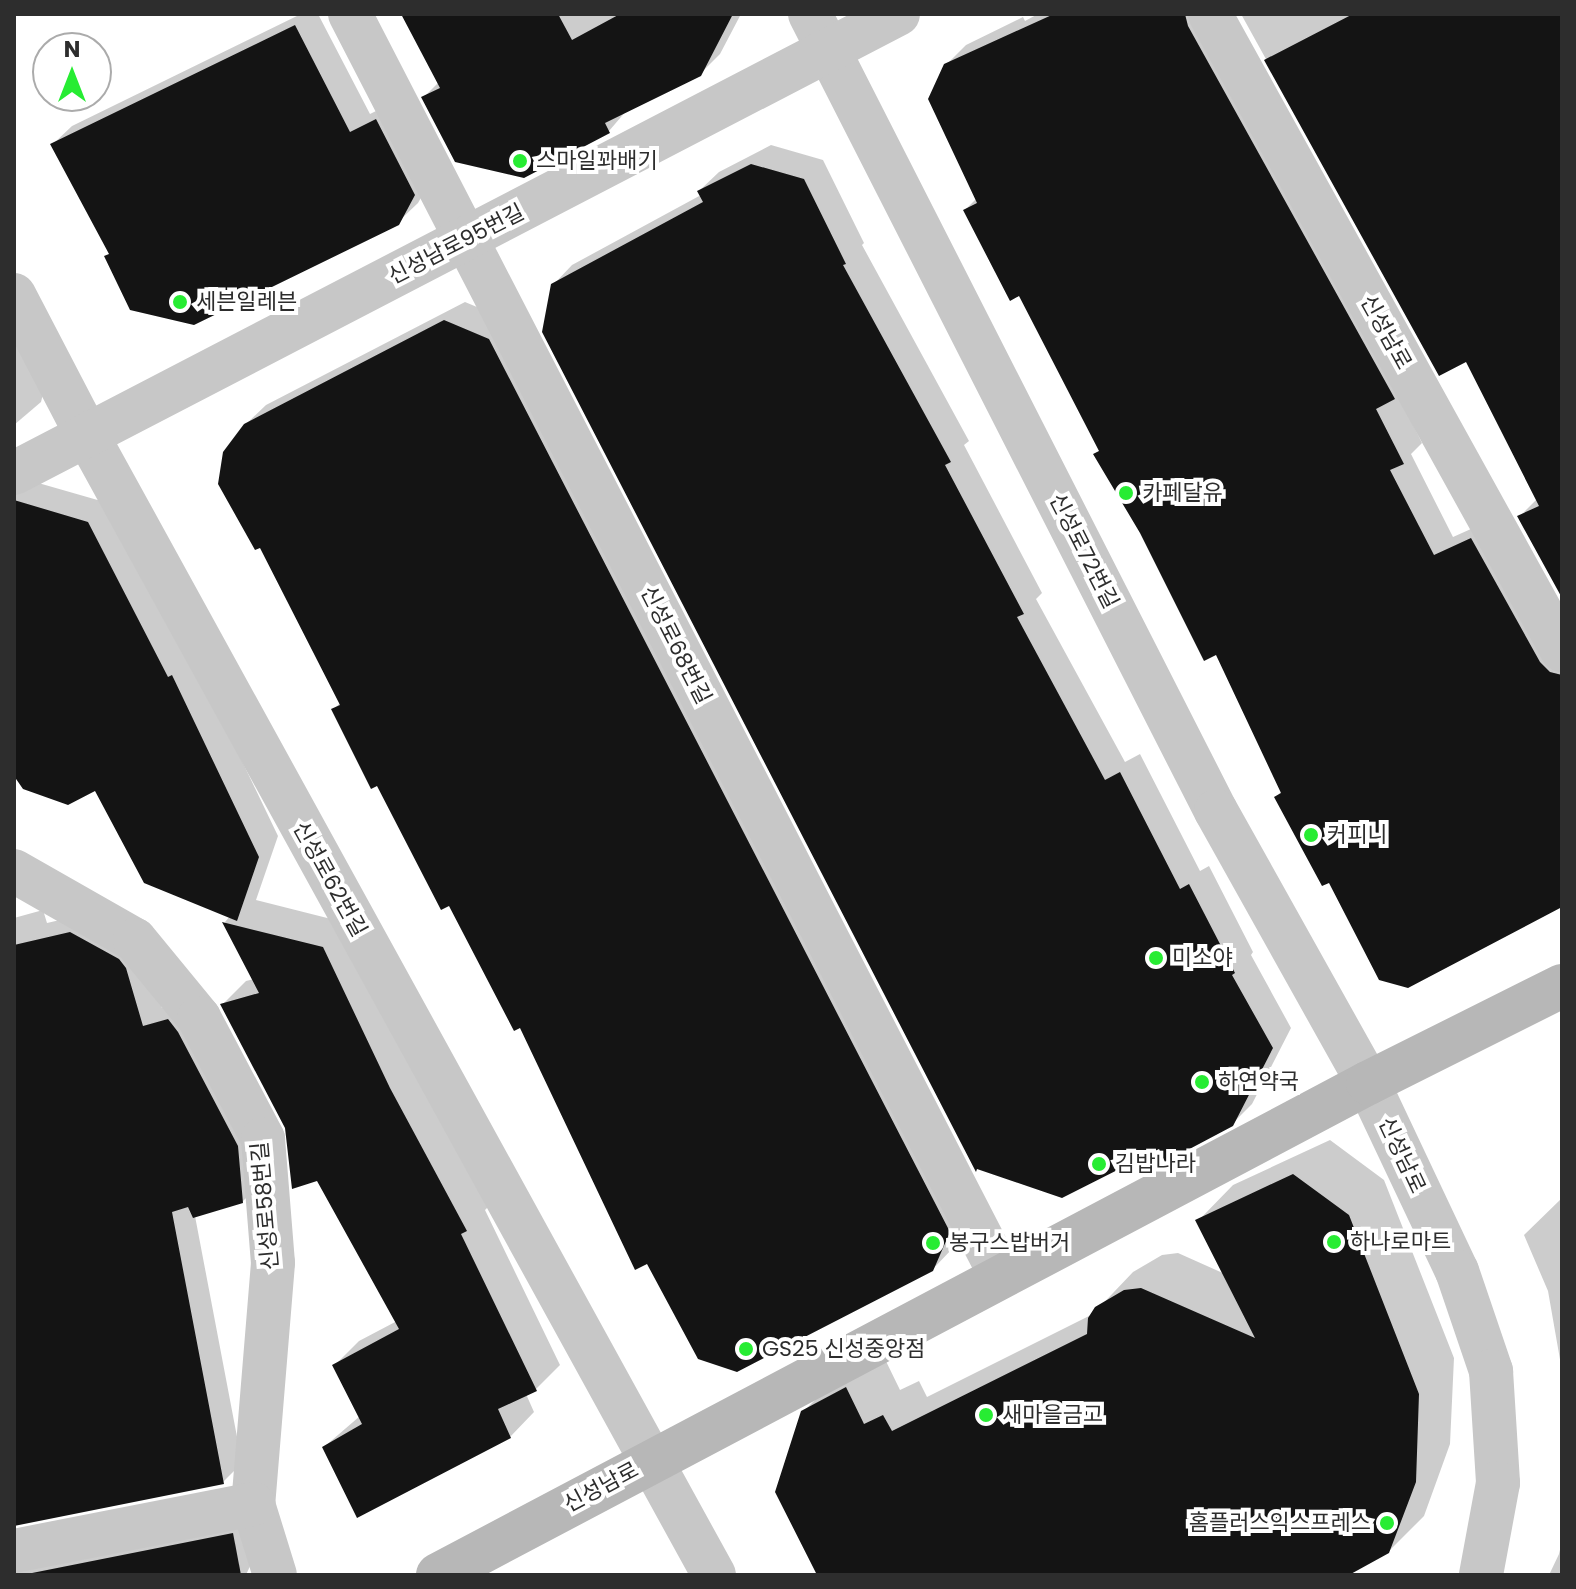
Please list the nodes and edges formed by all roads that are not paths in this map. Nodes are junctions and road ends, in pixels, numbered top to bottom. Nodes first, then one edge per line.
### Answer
1 (350, 14) edge
2 (898, 14) edge
3 (1210, 14) edge
4 (820, 32) edge
5 (466, 239) junction
6 (14, 295) edge
7 (87, 435) junction
8 (14, 473) edge
9 (1562, 650) edge
10 (14, 871) edge
11 (1562, 986) edge
12 (1368, 1083) junction
13 (1001, 1276) junction
14 (650, 1461) junction
15 (253, 1504) junction
16 (14, 1551) edge
17 (275, 1575) edge
18 (438, 1575) edge
19 (714, 1575) edge
20 (1481, 1575) edge

1 - 5 street, 신성로68번길
2 - 4 street, 신성남로95번길
3 - 9 street, 신성남로
4 - 5 street, 신성남로95번길
4 - 12 street, 신성로72번길
5 - 7 street, 신성남로95번길
5 - 13 street, 신성로68번길
6 - 7 street, 신성로62번길
7 - 8 street, 신성남로95번길
7 - 14 street, 신성로62번길
10 - 15 street, 신성로58번길
11 - 12 street
12 - 13 street
12 - 20 street, 신성남로
13 - 14 street
14 - 18 street, 신성남로
14 - 19 street, 신성남로
15 - 16 street
15 - 17 street, 신성로58번길

